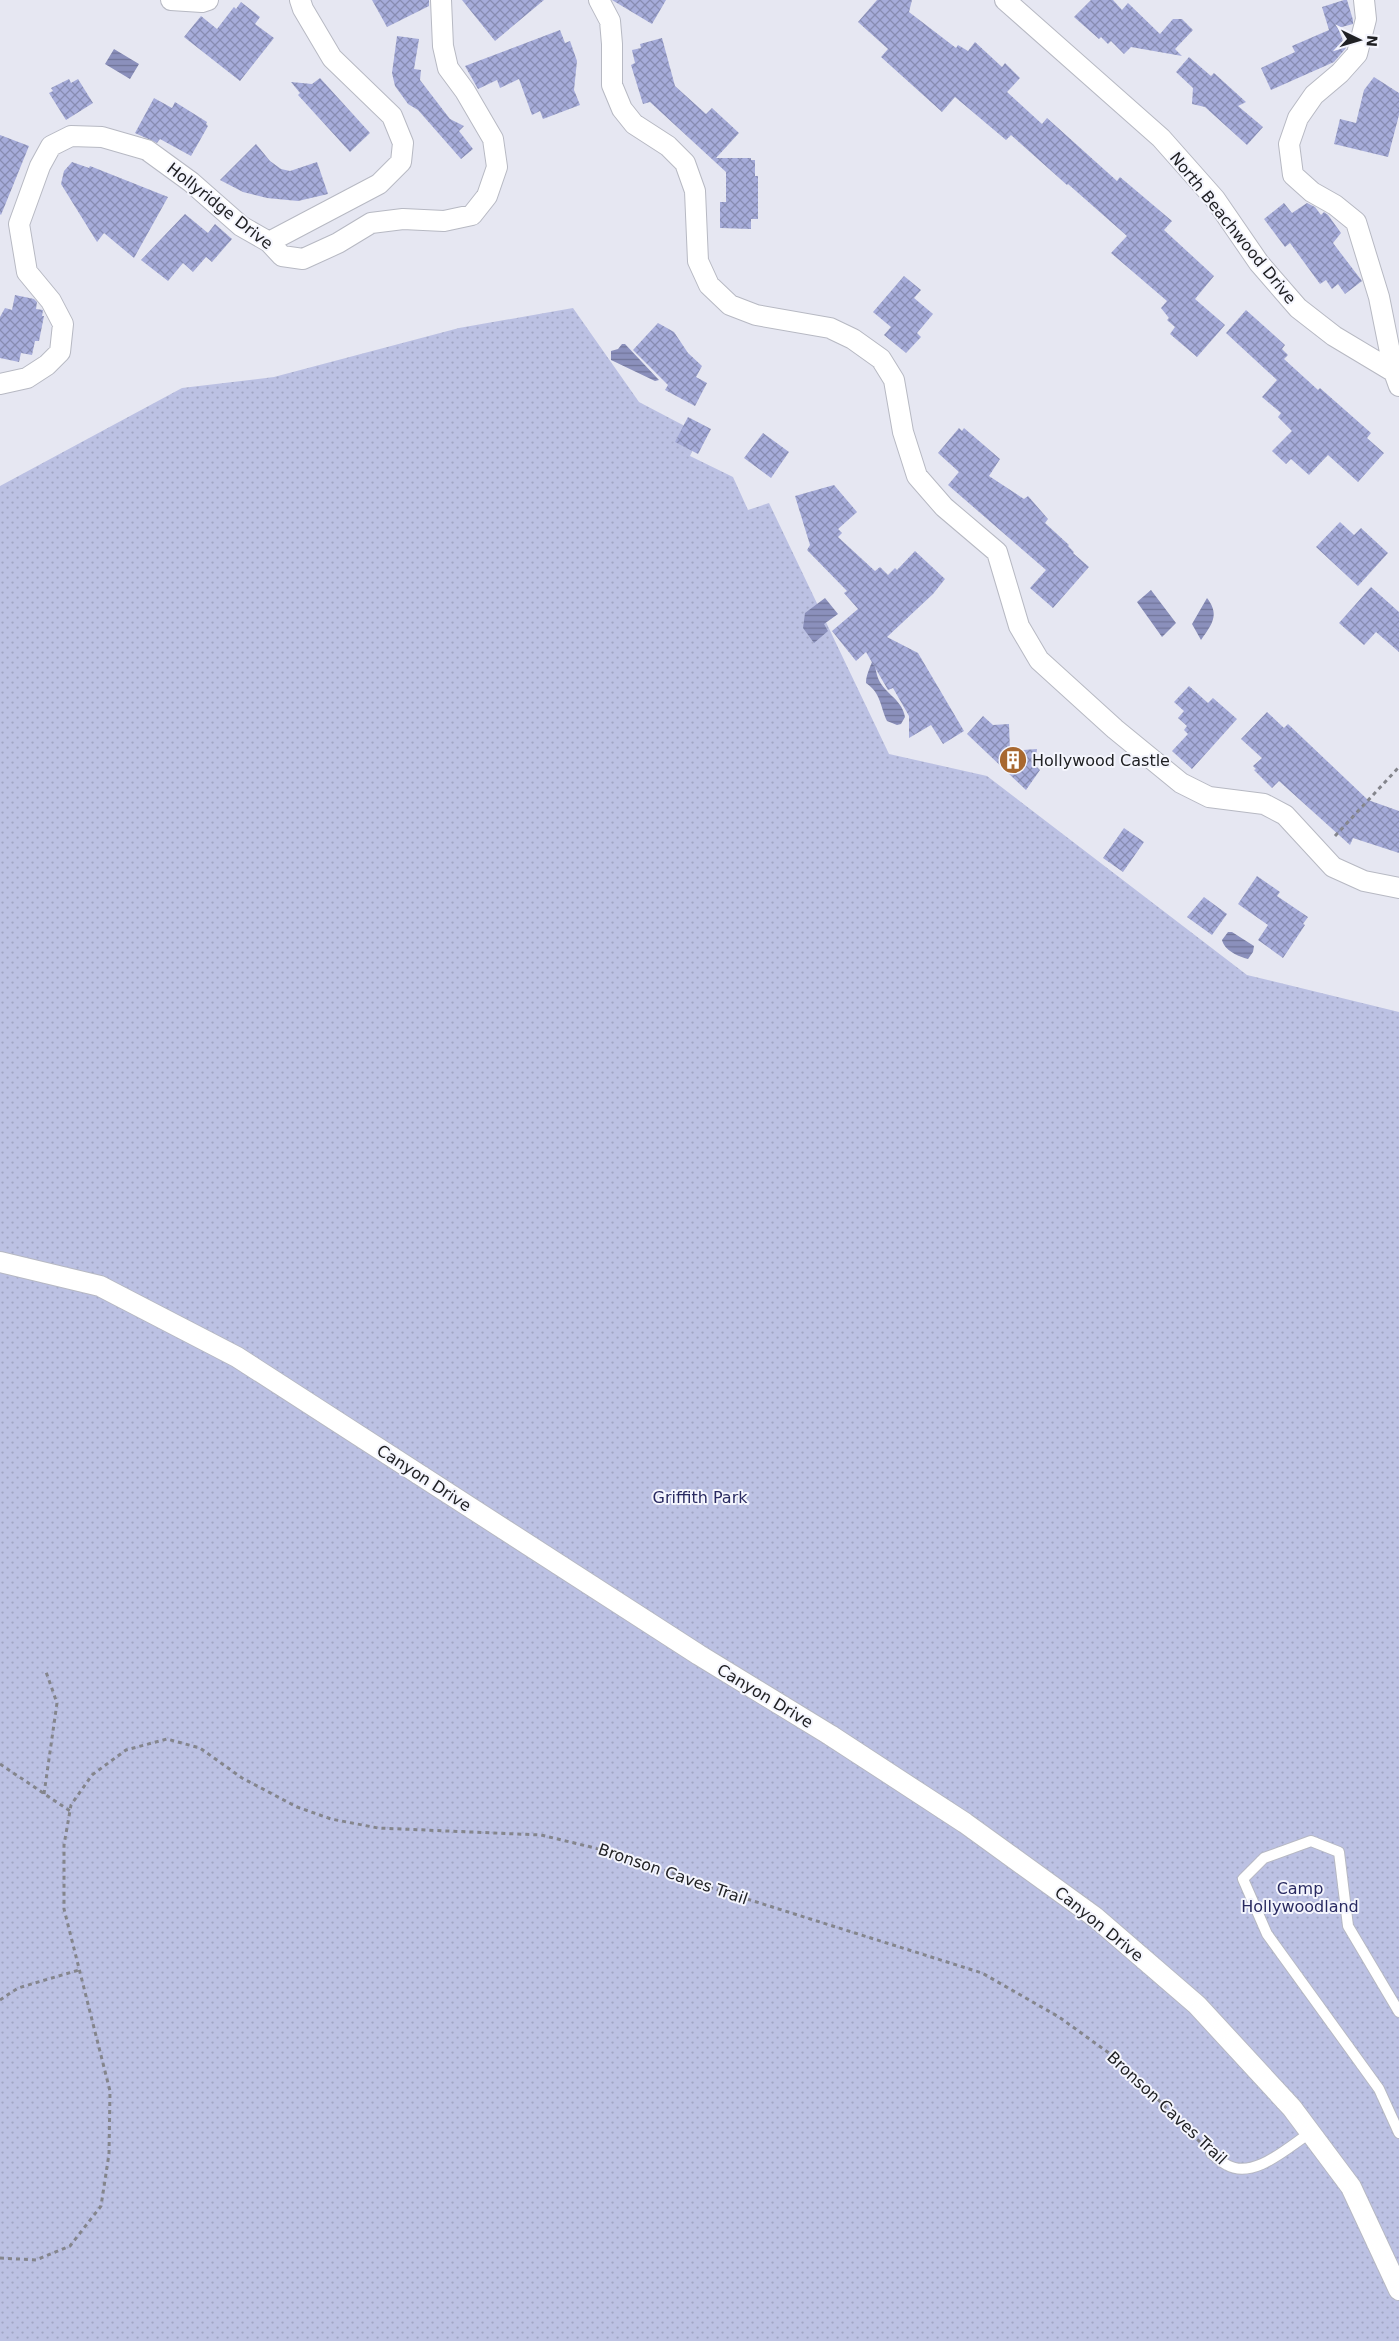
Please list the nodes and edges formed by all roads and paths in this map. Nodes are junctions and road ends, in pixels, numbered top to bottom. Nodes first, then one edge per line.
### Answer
1 (171, 0) edge
2 (208, 0) edge
3 (300, 0) edge
4 (441, 0) edge
5 (599, 0) edge
6 (1005, 0) edge
7 (1364, 0) edge
8 (269, 242) junction
9 (1396, 379) edge
10 (0, 384) edge
11 (1399, 766) edge
12 (1320, 853) junction
13 (1399, 888) edge
14 (0, 1262) edge
15 (45, 1669) dead end
16 (0, 1764) edge
17 (44, 1794) junction
18 (70, 1812) junction
19 (79, 1970) junction
20 (0, 2000) edge
21 (1399, 2012) edge
22 (1310, 2133) junction
23 (1399, 2133) edge
24 (1211, 2153) joint
25 (0, 2258) edge
26 (1399, 2290) edge

1 - 2 street
3 - 8 street
4 - 8 street, Hollyridge Drive
5 - 12 street
6 - 9 street, North Beachwood Drive
7 - 9 street
8 - 10 street, Hollyridge Drive
11 - 12 path
12 - 13 street
14 - 22 street, Canyon Drive
15 - 17 path
16 - 17 path
17 - 18 path
18 - 19 path, Bronson Caves Trail
18 - 24 path, Bronson Caves Trail
19 - 20 path
19 - 25 path, Bronson Caves Trail
21 - 23 lane
22 - 24 lane, Bronson Caves Trail
22 - 26 street, Canyon Drive

